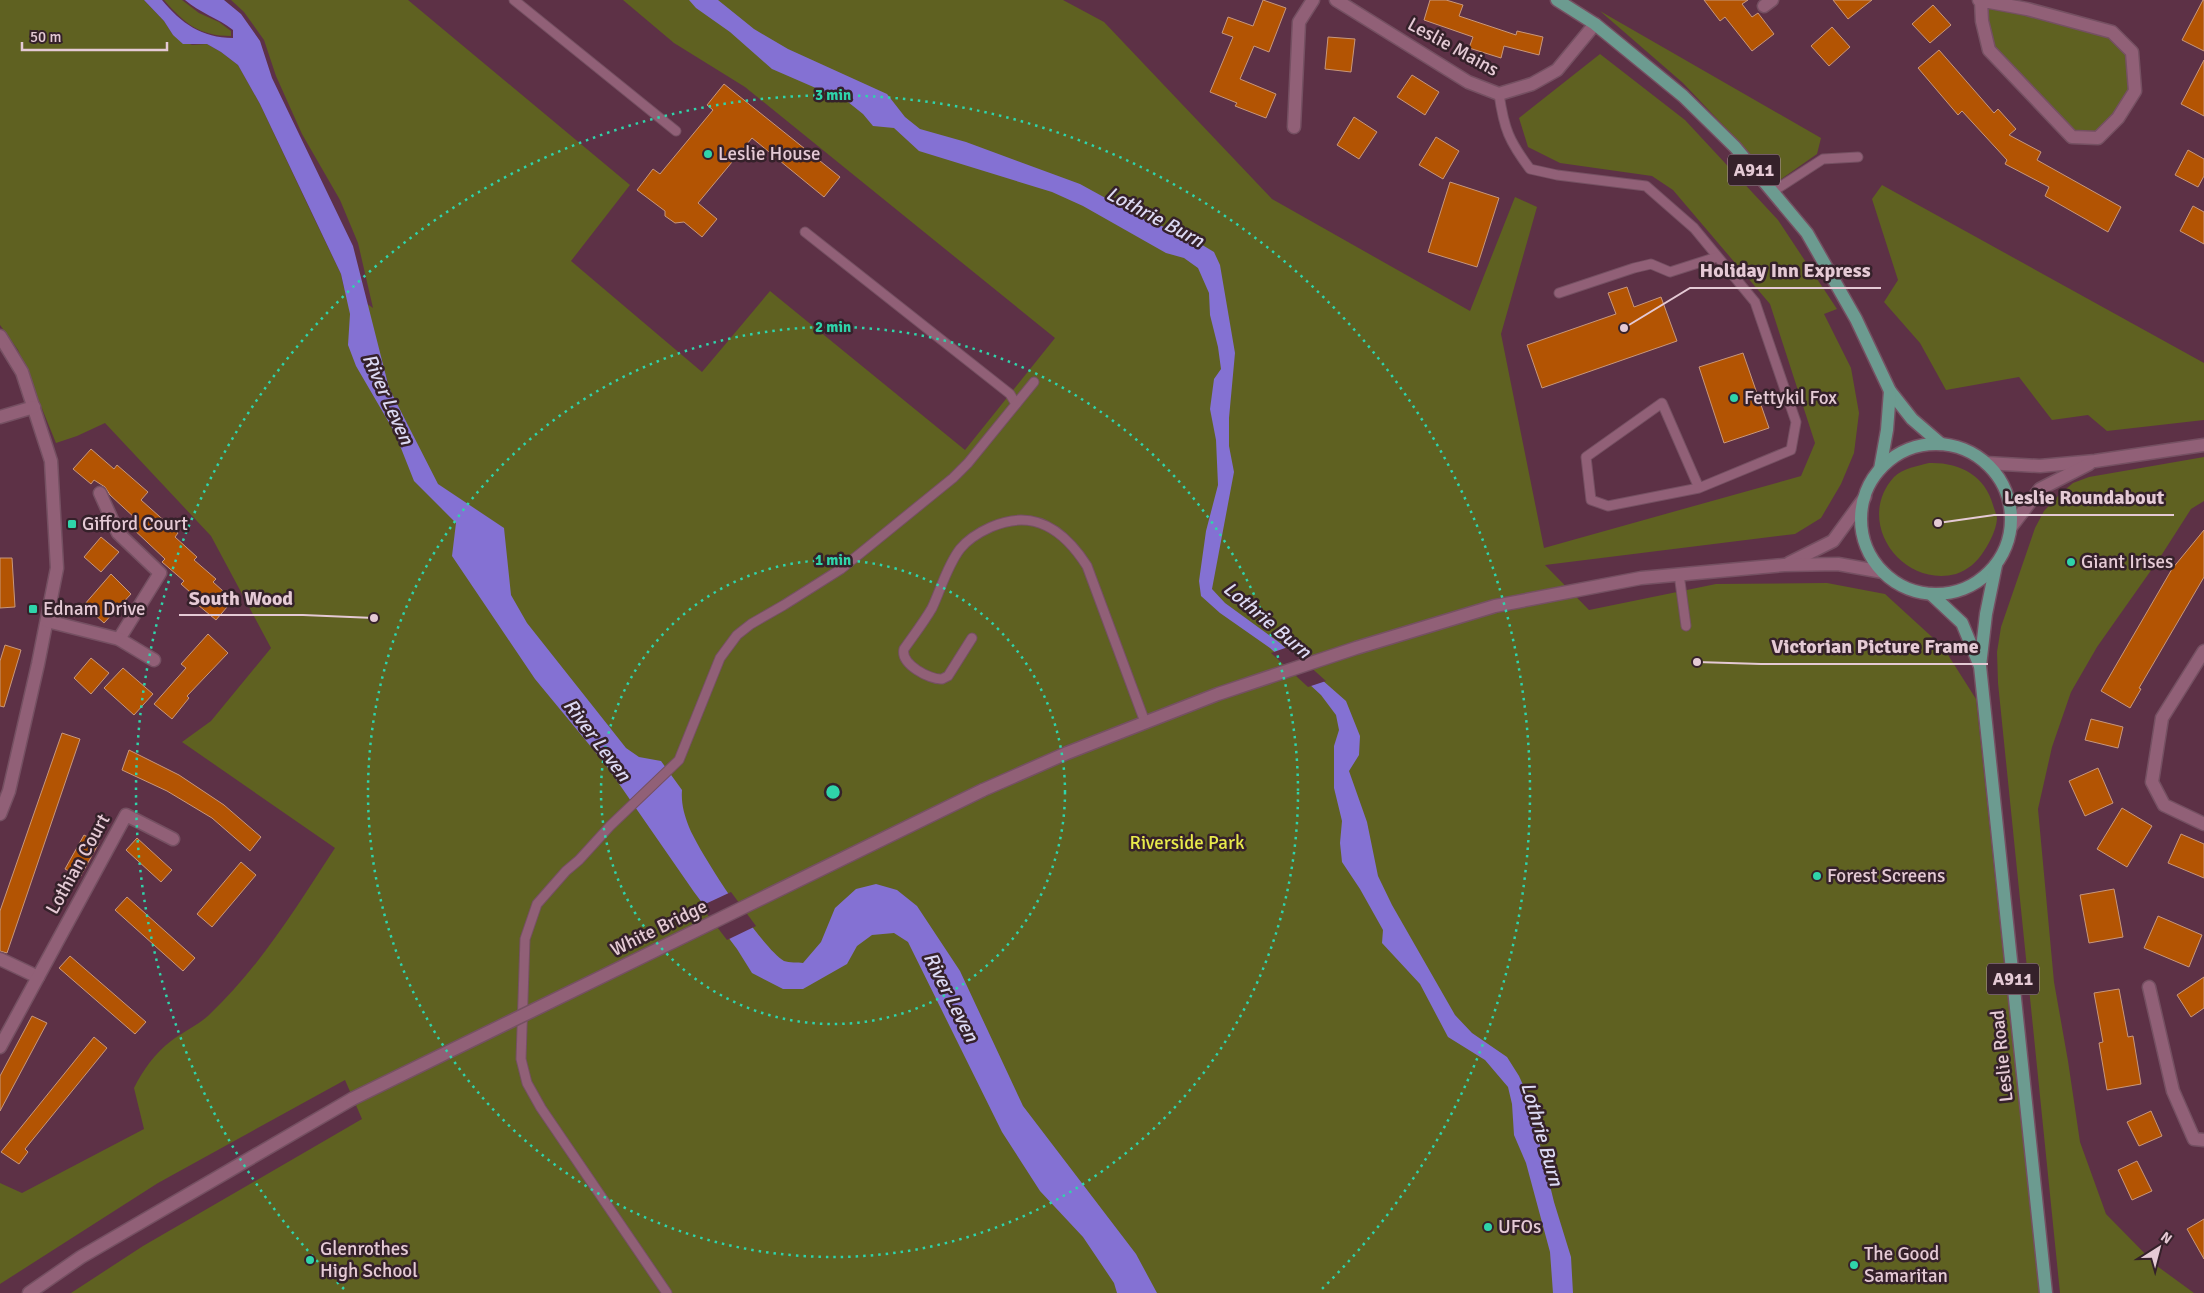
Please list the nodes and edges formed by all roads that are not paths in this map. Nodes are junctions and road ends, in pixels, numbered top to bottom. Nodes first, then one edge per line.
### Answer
1 (514, 0) edge
2 (1313, 0) edge
3 (1336, 0) edge
4 (1557, 0) edge
5 (1980, 1) edge
6 (1595, 24) junction
7 (1500, 94) junction
8 (1294, 127) dead end
9 (676, 131) dead end
10 (1858, 157) dead end
11 (1772, 192) junction
12 (805, 232) dead end
13 (1717, 257) junction
14 (1559, 293) dead end
15 (0, 336) edge
16 (1034, 382) dead end
17 (1890, 391) junction
18 (1016, 404) junction
19 (34, 406) junction
20 (0, 418) edge
21 (1941, 444) junction
22 (2204, 444) edge
23 (2095, 461) junction
24 (1986, 463) junction
25 (1880, 469) junction
26 (1699, 488) junction
27 (100, 493) dead end
28 (1865, 497) junction
29 (2011, 527) junction
30 (1784, 565) junction
31 (1996, 565) junction
32 (1883, 572) junction
33 (1679, 574) junction
34 (1931, 594) junction
35 (47, 621) junction
36 (1686, 626) dead end
37 (972, 638) dead end
38 (119, 639) junction
39 (2204, 651) edge
40 (154, 660) dead end
41 (1980, 666) junction
42 (1145, 722) junction
43 (0, 814) edge
44 (2204, 824) edge
45 (173, 839) dead end
46 (0, 959) edge
47 (38, 977) junction
48 (2148, 987) dead end
49 (0, 1047) edge
50 (2204, 1140) edge
51 (29, 1293) edge
52 (668, 1293) edge
53 (2046, 1293) edge

1 - 9 lane
2 - 8 street
3 - 7 street, Leslie Mains
4 - 6 main road, A911
5 - 5 street
6 - 7 street, Leslie Mains
6 - 11 main road, A911
7 - 13 lane
10 - 11 lane
11 - 17 main road, A911
12 - 18 lane
13 - 14 lane
13 - 26 lane
15 - 19 street
16 - 18 lane
17 - 21 main road, A911
17 - 25 main road, A911
18 - 52 lane
19 - 20 street
19 - 35 street
21 - 24 main road, A911
21 - 25 main road, A911
22 - 23 street
23 - 24 street
23 - 29 street
24 - 29 main road, A911
25 - 28 main road, A911
26 - 26 lane
27 - 38 street
28 - 30 street
28 - 32 main road, A911
29 - 31 main road, A911
30 - 32 street, White Bridge
30 - 33 street, White Bridge
31 - 34 main road, A911
31 - 41 main road, A911
32 - 34 main road, A911
33 - 36 lane
33 - 42 street, White Bridge
34 - 41 main road, A911
35 - 38 street
35 - 43 street
37 - 42 lane
38 - 40 street
39 - 44 street
41 - 53 main road, Leslie Road / A911
42 - 51 street, White Bridge, bridge
45 - 47 street, Lothian Court
46 - 47 street
47 - 49 street, Lothian Court
48 - 50 street

